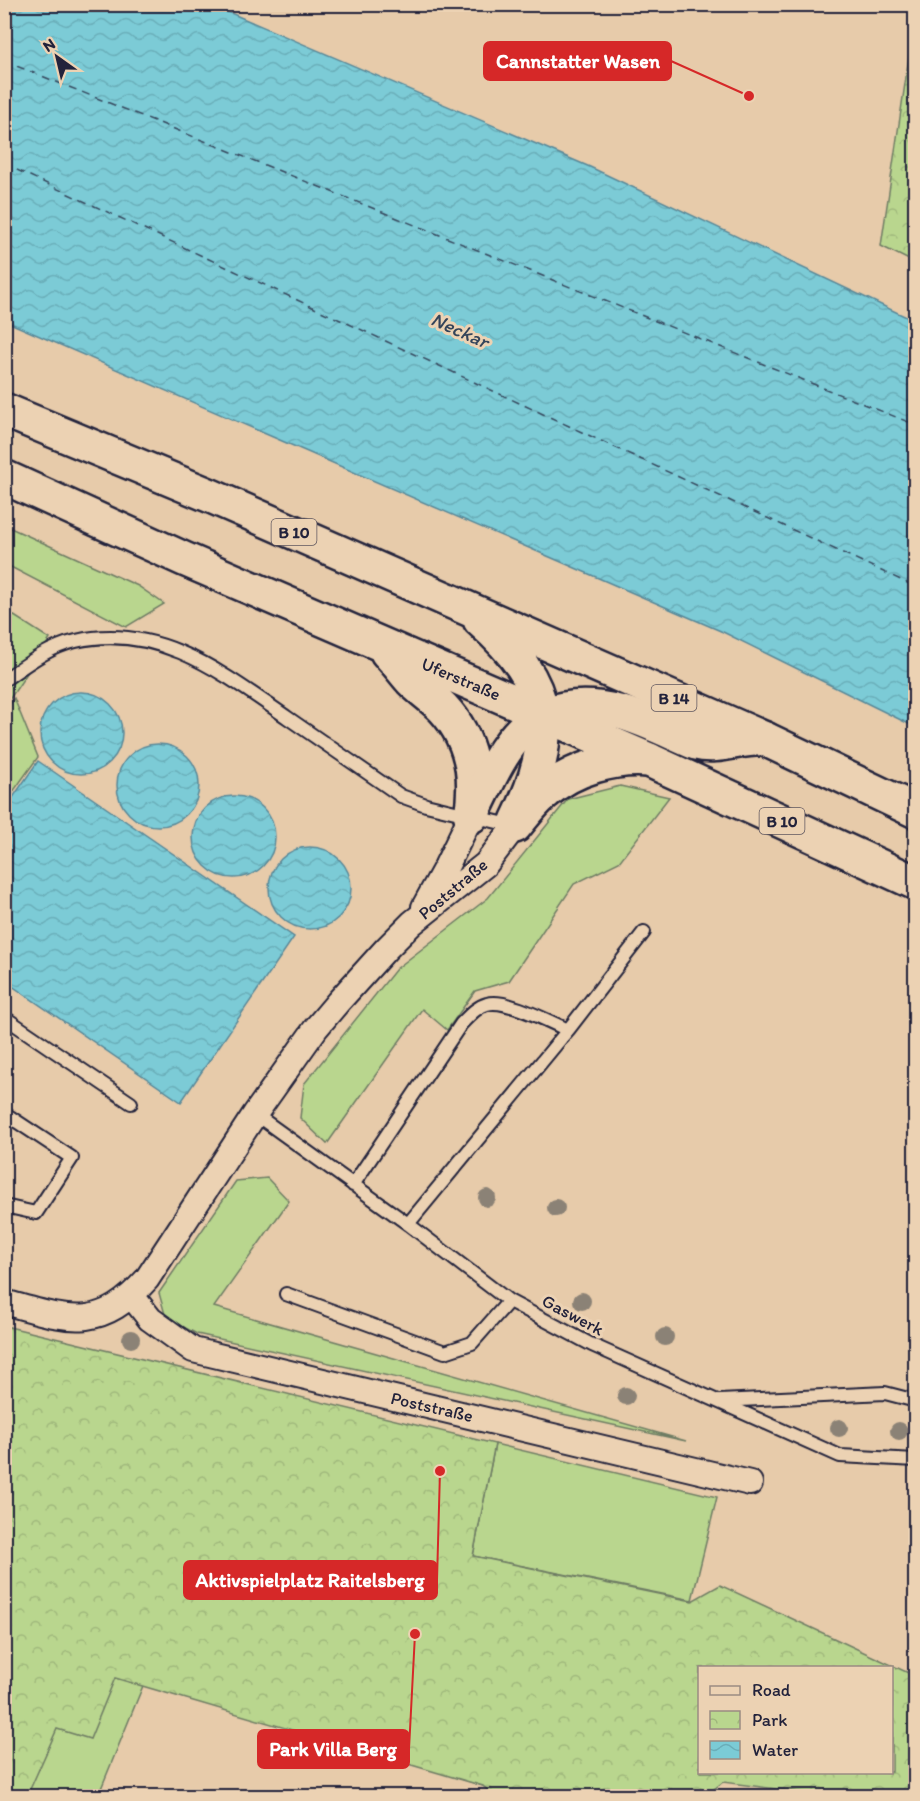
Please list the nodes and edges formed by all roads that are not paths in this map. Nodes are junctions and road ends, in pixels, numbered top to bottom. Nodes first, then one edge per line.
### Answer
1 (4, 410) edge
2 (4, 477) edge
3 (460, 604) junction
4 (377, 643) junction
5 (582, 658) joint
6 (4, 680) edge
7 (543, 714) junction
8 (765, 739) junction
9 (649, 760) junction
10 (915, 811) edge
11 (471, 816) junction
12 (515, 826) junction
13 (915, 883) edge
14 (412, 923) junction
15 (644, 932) dead end
16 (4, 1017) edge
17 (568, 1030) junction
18 (131, 1103) dead end
19 (4, 1113) edge
20 (255, 1114) junction
21 (353, 1185) junction
22 (4, 1206) edge
23 (408, 1224) junction
24 (286, 1294) dead end
25 (132, 1296) junction
26 (509, 1301) junction
27 (4, 1302) edge
28 (915, 1401) edge
29 (717, 1402) junction
30 (915, 1460) edge
31 (750, 1483) dead end

1 - 3 main road, B 10
2 - 4 main road, Uferstraße / B 10
3 - 5 main road, B 10
3 - 7 main road
4 - 7 main road, Uferstraße / B 10
4 - 11 main road
5 - 8 main road, B 14
6 - 11 lane
7 - 8 main road
7 - 9 main road, Uferstraße / B 10
7 - 11 main road
7 - 12 main road
8 - 10 main road
9 - 12 main road
9 - 13 main road, Uferstraße / B 10
11 - 12 lane
11 - 14 street, Poststraße
12 - 14 street, Poststraße
14 - 20 street, Poststraße
15 - 17 lane
16 - 18 lane
17 - 21 lane
17 - 23 lane
19 - 22 lane
20 - 21 lane, Gaswerk
20 - 25 street, Poststraße
21 - 23 lane, Gaswerk
23 - 26 lane, Gaswerk
24 - 26 lane
25 - 27 street, Poststraße
25 - 31 street, Poststraße
26 - 29 lane, Gaswerk
28 - 29 lane
29 - 30 lane, Gaswerk

